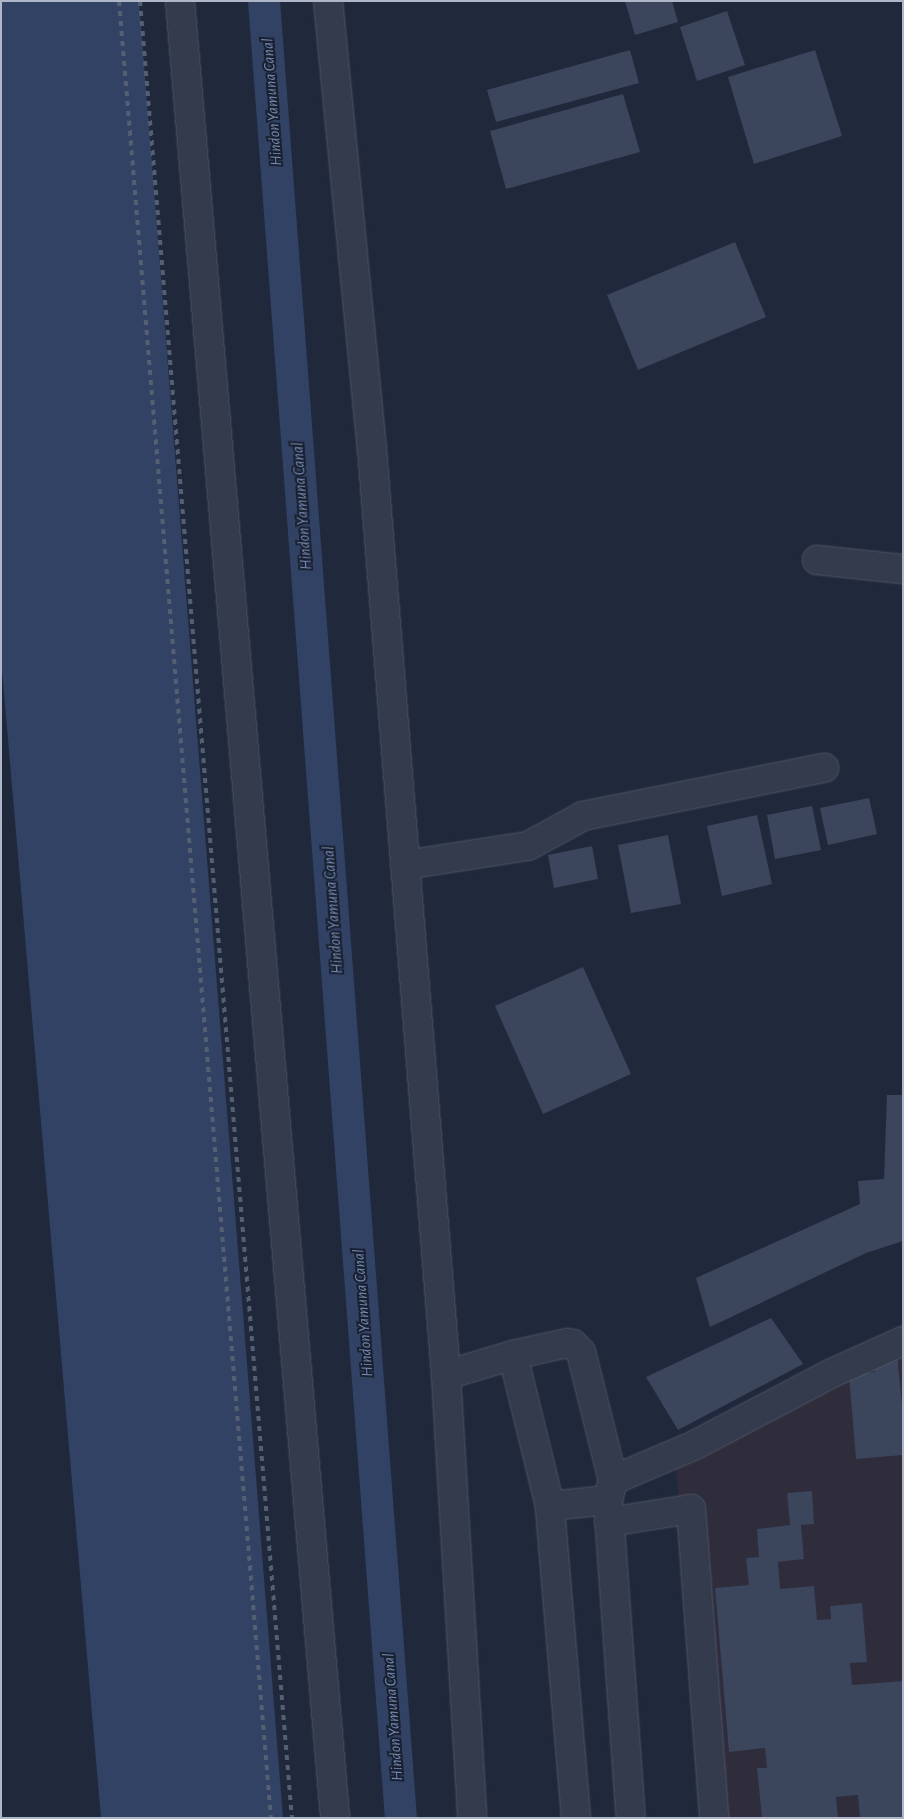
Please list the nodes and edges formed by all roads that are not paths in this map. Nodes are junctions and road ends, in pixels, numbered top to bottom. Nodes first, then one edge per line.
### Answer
1 (180, 1) edge
2 (328, 1) edge
3 (817, 560) dead end
4 (903, 569) edge
5 (824, 768) dead end
6 (405, 866) junction
7 (903, 1340) edge
8 (513, 1355) junction
9 (446, 1375) junction
10 (610, 1501) junction
11 (550, 1506) junction
12 (336, 1818) edge
13 (472, 1818) edge
14 (576, 1818) edge
15 (631, 1818) edge
16 (714, 1818) edge

1 - 12 street
2 - 6 street
3 - 4 street
5 - 6 street
6 - 9 street
7 - 10 street
8 - 9 street
8 - 10 street
8 - 11 street
9 - 13 street
10 - 11 street
10 - 15 street
10 - 16 street
11 - 14 street

